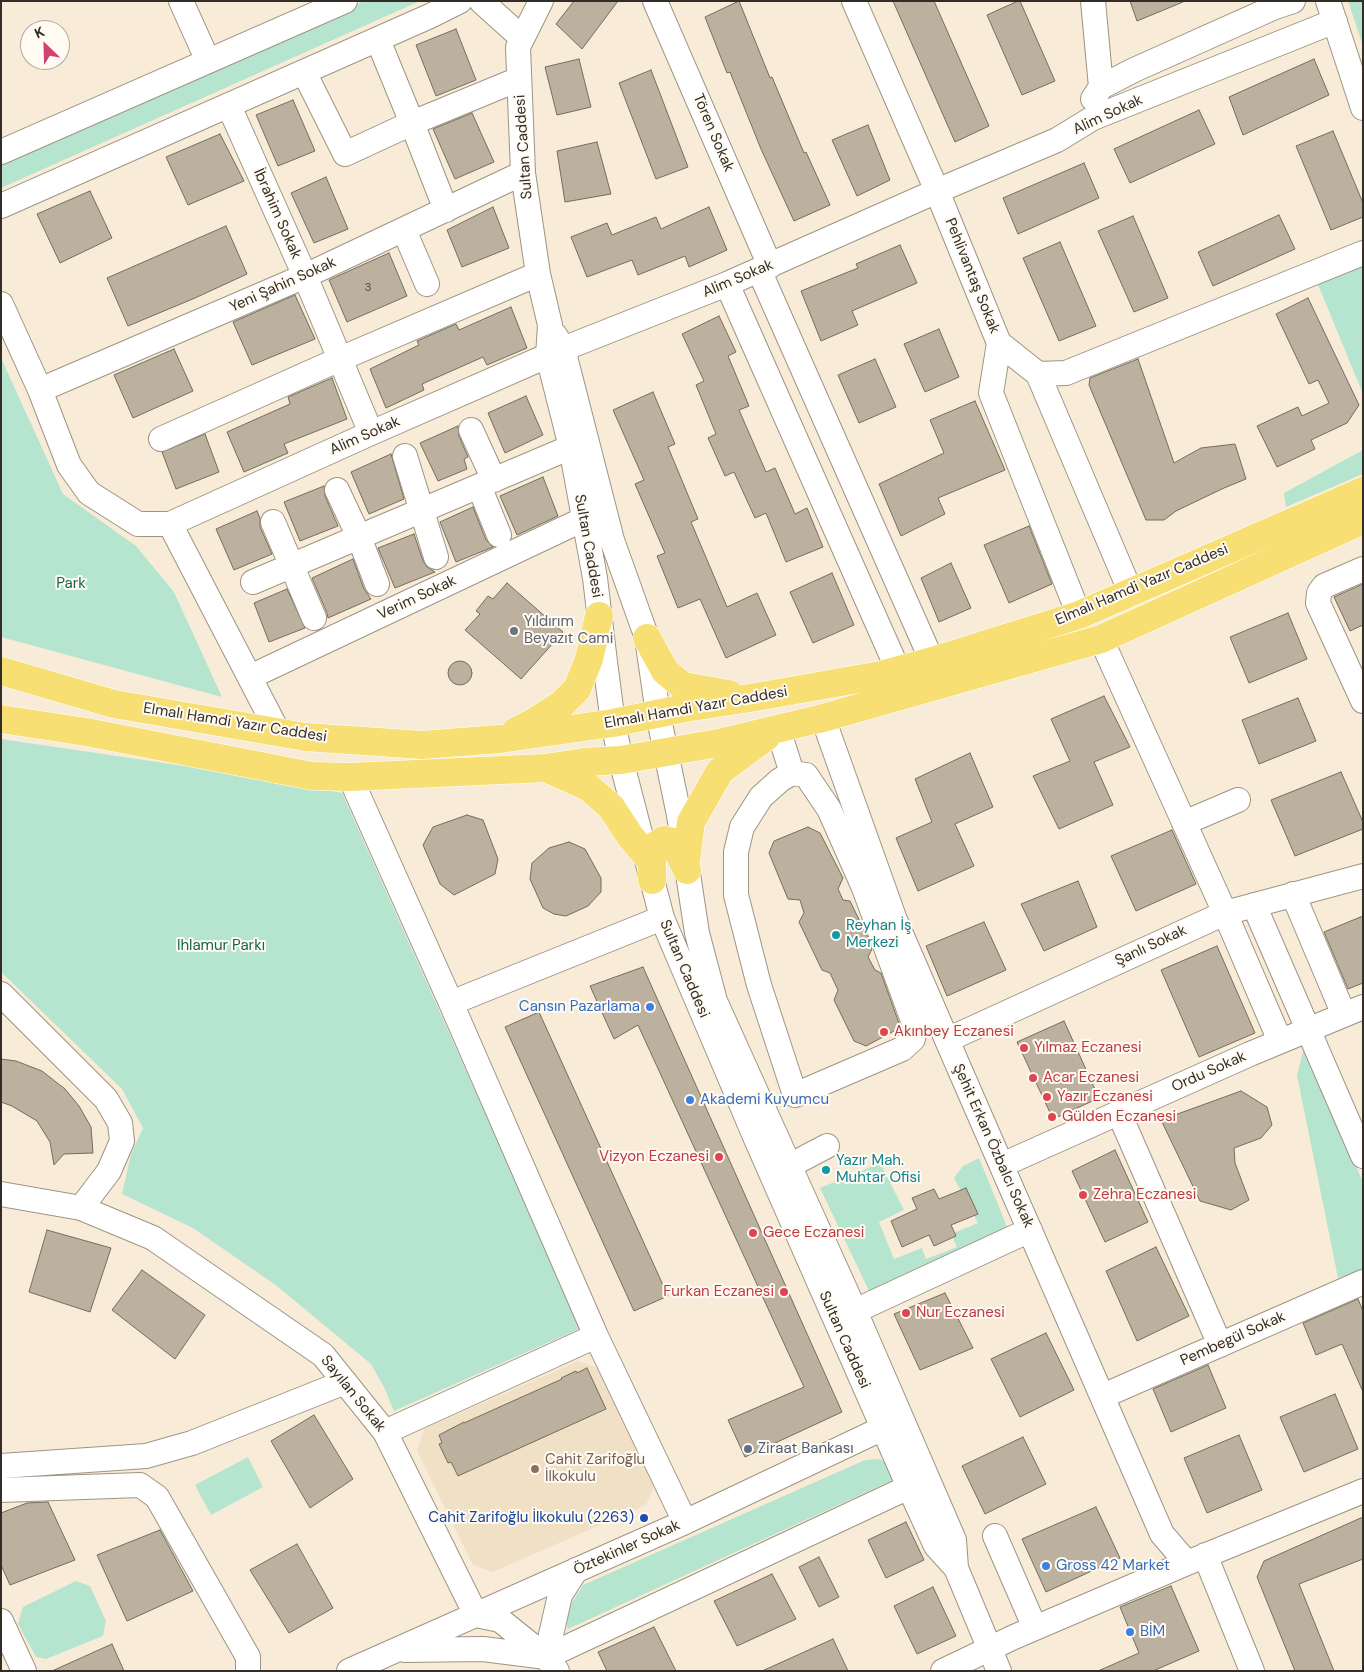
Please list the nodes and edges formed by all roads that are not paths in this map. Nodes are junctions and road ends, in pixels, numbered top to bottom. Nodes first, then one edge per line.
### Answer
1 (181, 1) edge
2 (345, 1) edge
3 (460, 1) edge
4 (481, 1) edge
5 (540, 1) edge
6 (655, 1) edge
7 (854, 1) edge
8 (1093, 1) edge
9 (1293, 1) edge
10 (1332, 11) edge
11 (522, 38) junction
12 (378, 40) junction
13 (208, 61) junction
14 (304, 72) junction
15 (519, 79) junction
16 (1101, 87) junction
17 (229, 106) junction
18 (1363, 108) edge
19 (412, 123) junction
20 (1072, 131) junction
21 (1, 152) edge
22 (523, 173) junction
23 (938, 191) junction
24 (1, 206) edge
25 (446, 210) junction
26 (404, 230) junction
27 (1363, 253) edge
28 (764, 268) junction
29 (538, 274) junction
30 (305, 276) junction
31 (427, 284) dead end
32 (727, 284) junction
33 (1, 304) edge
34 (999, 343) junction
35 (555, 352) junction
36 (340, 359) junction
37 (1038, 374) junction
38 (40, 390) junction
39 (471, 430) dead end
40 (371, 433) junction
41 (161, 439) dead end
42 (571, 447) junction
43 (405, 456) dead end
44 (486, 483) junction
45 (337, 490) dead end
46 (1363, 491) edge
47 (421, 511) junction
48 (584, 519) junction
49 (1363, 520) edge
50 (273, 522) dead end
51 (170, 524) junction
52 (499, 534) dead end
53 (358, 537) junction
54 (436, 557) dead end
55 (292, 565) junction
56 (1363, 569) edge
57 (253, 582) dead end
58 (377, 584) dead end
59 (1131, 593) junction
60 (1079, 615) junction
61 (600, 616) junction
62 (314, 618) dead end
63 (646, 638) junction
64 (1101, 639) junction
65 (932, 661) junction
66 (898, 670) junction
67 (1, 671) edge
68 (250, 678) junction
69 (750, 698) junction
70 (1363, 701) edge
71 (658, 714) junction
72 (824, 718) junction
73 (1, 719) edge
74 (614, 723) junction
75 (778, 728) junction
76 (278, 732) junction
77 (500, 739) junction
78 (666, 753) junction
79 (621, 760) junction
80 (546, 768) junction
81 (792, 773) junction
82 (350, 777) junction
83 (1238, 800) dead end
84 (1184, 823) junction
85 (687, 866) junction
86 (649, 868) junction
87 (1363, 876) edge
88 (1293, 894) junction
89 (1254, 905) junction
90 (1225, 912) junction
91 (662, 918) junction
92 (896, 946) junction
93 (1, 994) edge
94 (451, 1003) junction
95 (1353, 1011) edge
96 (1307, 1030) junction
97 (947, 1040) junction
98 (1280, 1041) junction
99 (789, 1077) junction
100 (757, 1095) junction
101 (1119, 1113) junction
102 (827, 1146) dead end
103 (1363, 1156) edge
104 (1002, 1165) junction
105 (789, 1166) junction
106 (1, 1194) edge
107 (81, 1208) junction
108 (1030, 1230) junction
109 (1363, 1282) edge
110 (855, 1312) junction
111 (596, 1336) junction
112 (1220, 1345) junction
113 (345, 1382) junction
114 (1103, 1396) junction
115 (892, 1423) junction
116 (385, 1432) junction
117 (1, 1466) edge
118 (909, 1487) junction
119 (1, 1490) edge
120 (1363, 1490) edge
121 (685, 1522) junction
122 (995, 1536) dead end
123 (1196, 1559) junction
124 (956, 1568) junction
125 (576, 1570) junction
126 (476, 1615) junction
127 (1035, 1628) junction
128 (5, 1636) edge
129 (990, 1649) junction
130 (396, 1650) junction
131 (552, 1664) edge
132 (24, 1671) edge
133 (248, 1671) edge
134 (349, 1671) edge
135 (943, 1671) edge
136 (999, 1671) edge
137 (1252, 1671) edge

1 - 13 street
2 - 13 street
3 - 12 street
4 - 11 street
5 - 11 street, Sultan Caddesi
6 - 28 street, Tören Sokak
7 - 23 street, Pehlivantaş Sokak
8 - 16 street
9 - 16 street
10 - 18 street
10 - 20 street, Alim Sokak
11 - 15 street, Sultan Caddesi
12 - 14 street
12 - 19 street
13 - 21 street
14 - 17 street
14 - 19 street
15 - 19 street
15 - 22 street, Sultan Caddesi
16 - 20 street
17 - 24 street
17 - 30 street, İbrahim Sokak
19 - 25 street
20 - 23 street, Alim Sokak
22 - 25 street, Yeni Şahin Sokak
22 - 29 street, Sultan Caddesi
23 - 28 street, Alim Sokak
23 - 34 street, Pehlivantaş Sokak
25 - 26 street, Yeni Şahin Sokak
26 - 30 street, Yeni Şahin Sokak
26 - 31 street
27 - 37 street
28 - 32 street, Alim Sokak
28 - 65 street, Tören Sokak
29 - 35 street, Sultan Caddesi
29 - 36 street
30 - 36 street, İbrahim Sokak
30 - 38 street, Yeni Şahin Sokak
32 - 35 street, Alim Sokak
32 - 66 street
33 - 38 street
34 - 37 street, Pehlivantaş Sokak
34 - 60 street
35 - 40 street, Alim Sokak
35 - 42 street, Sultan Caddesi
35 - 63 street, Sultan Caddesi
36 - 40 street, İbrahim Sokak
36 - 41 street
37 - 59 street, Pehlivantaş Sokak
38 - 51 street, Alim Sokak
39 - 44 street
40 - 51 street, Alim Sokak
42 - 44 street
42 - 48 street, Sultan Caddesi
43 - 47 street
44 - 47 street
44 - 52 street
45 - 53 street
46 - 59 main road, Elmalı Hamdi Yazır Caddesi
47 - 53 street
47 - 54 street
48 - 61 street, Sultan Caddesi
48 - 68 street, Verim Sokak
49 - 64 main road, Elmalı Hamdi Yazır Caddesi
50 - 55 street
51 - 68 street
53 - 55 street
53 - 58 street
55 - 57 street
55 - 62 street
56 - 70 street
59 - 60 main road, Elmalı Hamdi Yazır Caddesi
60 - 65 main road, Elmalı Hamdi Yazır Caddesi
61 - 74 street, Sultan Caddesi
61 - 77 main road
63 - 69 main road
63 - 71 street, Sultan Caddesi
64 - 72 main road, Elmalı Hamdi Yazır Caddesi
64 - 84 street
65 - 66 main road, Elmalı Hamdi Yazır Caddesi
66 - 69 main road, Elmalı Hamdi Yazır Caddesi
67 - 76 main road, Elmalı Hamdi Yazır Caddesi
68 - 76 street
69 - 71 main road, Elmalı Hamdi Yazır Caddesi
71 - 74 main road, Elmalı Hamdi Yazır Caddesi
71 - 78 street, Sultan Caddesi
72 - 75 main road, Elmalı Hamdi Yazır Caddesi
72 - 92 street, Şehit Erkan Özbalcı Sokak
73 - 82 main road, Elmalı Hamdi Yazır Caddesi
74 - 77 main road, Elmalı Hamdi Yazır Caddesi
74 - 79 street, Sultan Caddesi
75 - 78 main road, Elmalı Hamdi Yazır Caddesi
75 - 81 street
75 - 85 main road
76 - 77 main road, Elmalı Hamdi Yazır Caddesi
78 - 79 main road, Elmalı Hamdi Yazır Caddesi
78 - 85 street, Sultan Caddesi
79 - 80 main road, Elmalı Hamdi Yazır Caddesi
79 - 86 street, Sultan Caddesi
80 - 82 main road, Elmalı Hamdi Yazır Caddesi
80 - 86 main road
81 - 92 street
81 - 99 street
82 - 94 street
83 - 84 street
84 - 90 street
85 - 86 main road
85 - 100 street, Sultan Caddesi
86 - 91 street, Sultan Caddesi
87 - 88 street, Şanlı Sokak
88 - 89 street, Şanlı Sokak
88 - 95 street
89 - 90 street, Şanlı Sokak
89 - 96 street
90 - 97 street, Şanlı Sokak
90 - 98 street
91 - 94 street
91 - 115 street, Sultan Caddesi
92 - 97 street, Şehit Erkan Özbalcı Sokak
92 - 99 street
93 - 107 street
94 - 111 street
95 - 96 street, Ordu Sokak
96 - 98 street, Ordu Sokak
96 - 103 street
97 - 104 street, Şehit Erkan Özbalcı Sokak
98 - 101 street, Ordu Sokak
99 - 100 street
100 - 105 street, Sultan Caddesi
101 - 104 street, Ordu Sokak
101 - 112 street
102 - 105 street
104 - 108 street, Şehit Erkan Özbalcı Sokak
105 - 110 street, Sultan Caddesi
106 - 107 street, Sayılan Sokak
107 - 113 street, Sayılan Sokak
108 - 110 street
108 - 114 street, Şehit Erkan Özbalcı Sokak
109 - 112 street, Pembegül Sokak
110 - 115 street, Sultan Caddesi
111 - 116 street
111 - 121 street
112 - 114 street, Pembegül Sokak
113 - 116 street, Sayılan Sokak
113 - 117 street
114 - 123 street, Şehit Erkan Özbalcı Sokak
115 - 118 street, Sultan Caddesi
115 - 121 street, Öztekinler Sokak
115 - 124 street, Sultan Caddesi
116 - 126 street, Sayılan Sokak
118 - 124 street, Sultan Caddesi
118 - 131 street
119 - 133 street
120 - 123 street
121 - 125 street, Öztekinler Sokak
122 - 127 street
123 - 127 street
123 - 137 street, Şehit Erkan Özbalcı Sokak
124 - 129 street, Sultan Caddesi
125 - 126 street, Öztekinler Sokak
125 - 131 street
126 - 130 street, Öztekinler Sokak
126 - 131 street
127 - 129 street
128 - 132 street
129 - 135 street
129 - 136 street, Sultan Caddesi
130 - 131 street
130 - 134 street, Öztekinler Sokak

